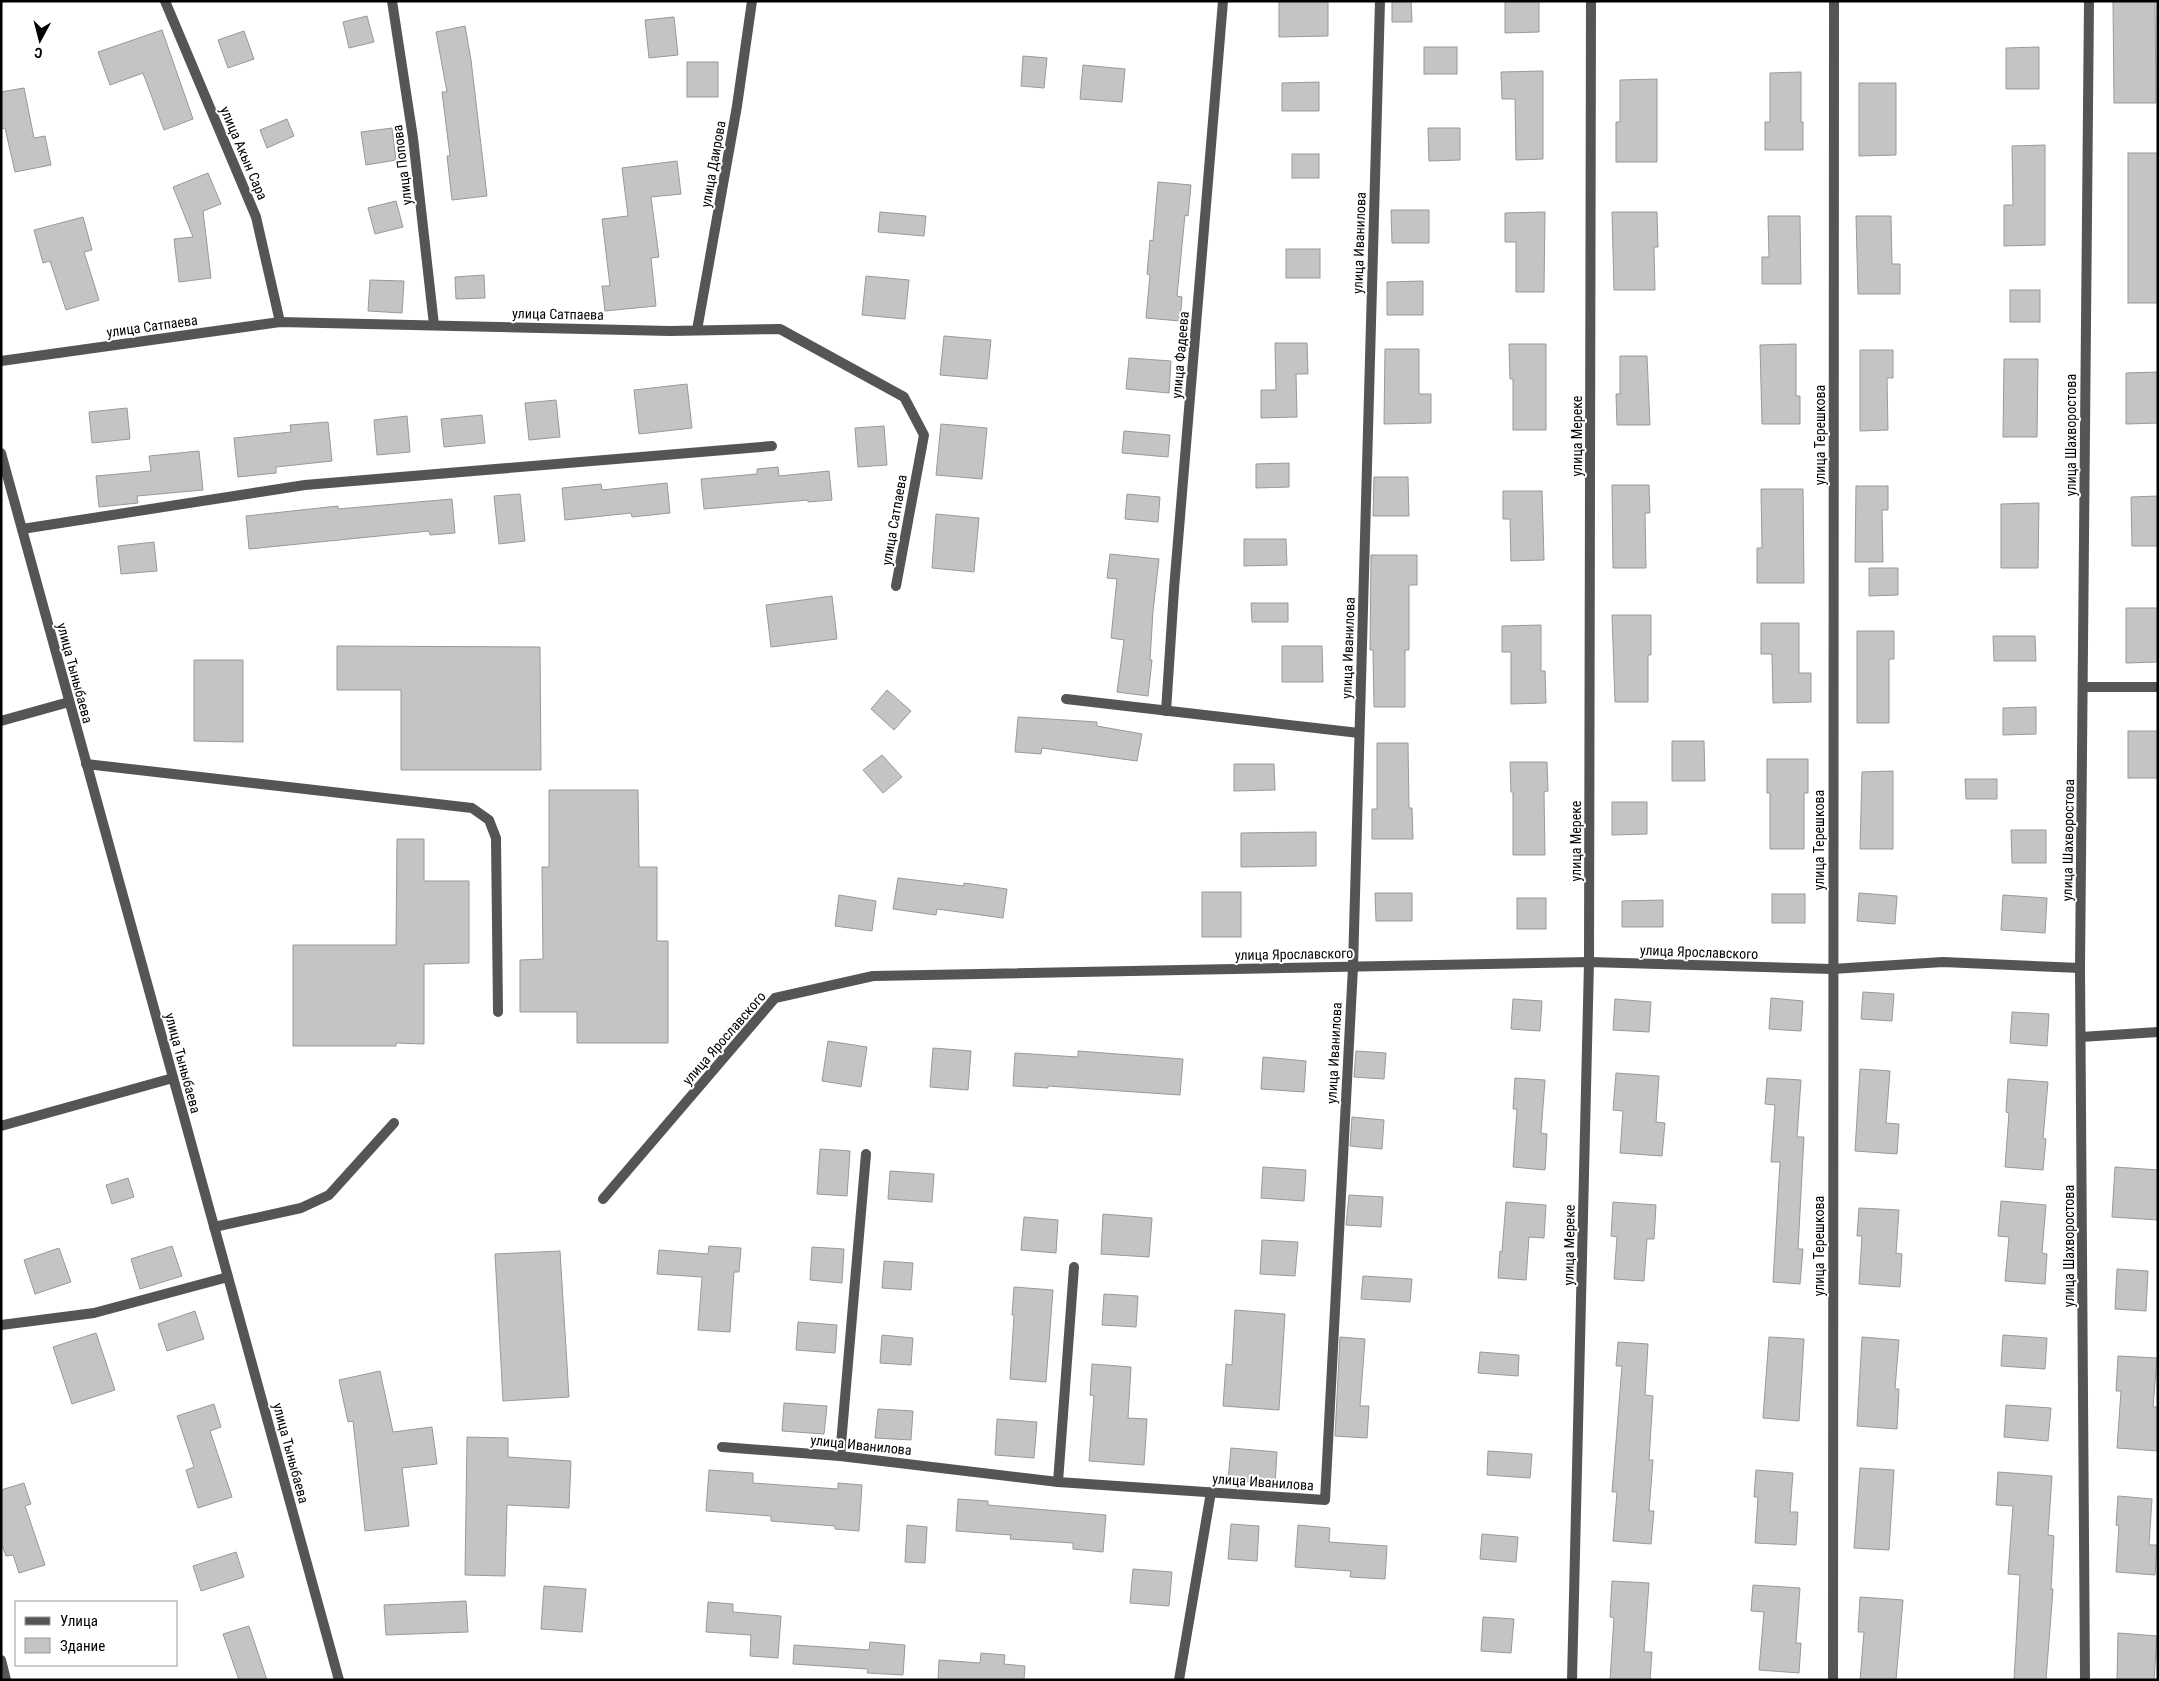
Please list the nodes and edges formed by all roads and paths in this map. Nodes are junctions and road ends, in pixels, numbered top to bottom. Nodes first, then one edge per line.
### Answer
1 (165, 1) edge
2 (392, 1) edge
3 (752, 1) edge
4 (1223, 1) edge
5 (1380, 1) edge
6 (1591, 1) edge
7 (1834, 1) edge
8 (2088, 1) edge
9 (280, 322) junction
10 (434, 326) junction
11 (697, 330) junction
12 (1, 362) edge
13 (772, 446) dead end
14 (1, 453) edge
15 (22, 530) junction
16 (896, 586) dead end
17 (2083, 687) junction
18 (2158, 687) edge
19 (1066, 699) dead end
20 (69, 702) junction
21 (1166, 711) junction
22 (1, 721) edge
23 (1359, 733) junction
24 (86, 764) junction
25 (1589, 962) junction
26 (1353, 967) junction
27 (2080, 968) junction
28 (1832, 969) junction
29 (498, 1012) dead end
30 (2158, 1032) edge
31 (2081, 1037) junction
32 (173, 1078) junction
33 (394, 1123) dead end
34 (1, 1126) edge
35 (866, 1154) dead end
36 (603, 1199) dead end
37 (214, 1228) junction
38 (1074, 1267) dead end
39 (228, 1278) junction
40 (1, 1325) edge
41 (722, 1447) dead end
42 (840, 1456) junction
43 (1058, 1482) junction
44 (1211, 1492) junction
45 (1, 1660) edge
46 (6, 1680) edge
47 (339, 1680) edge
48 (1179, 1680) edge
49 (1572, 1680) edge
50 (1833, 1680) edge
51 (2085, 1680) edge

1 - 9 street, улица Акын Сара
2 - 10 street, улица Попова
3 - 11 street, улица Даирова
4 - 21 street, улица Фадеева
5 - 23 street, улица Иванилова
6 - 25 street, улица Мереке
7 - 28 street, улица Терешкова
8 - 17 street, улица Шахворостова
9 - 10 street, улица Сатпаева
9 - 12 street, улица Сатпаева
10 - 11 street, улица Сатпаева
11 - 16 street, улица Сатпаева
13 - 15 street
14 - 15 street, улица Тыныбаева
15 - 20 street, улица Тыныбаева
17 - 18 street
17 - 27 street, улица Шахворостова
19 - 21 street
20 - 22 street
20 - 24 street, улица Тыныбаева
21 - 23 street
23 - 26 street, улица Иванилова
24 - 29 street
24 - 32 street, улица Тыныбаева
25 - 26 street, улица Ярославского
25 - 28 street, улица Ярославского
25 - 49 street, улица Мереке
26 - 36 street, улица Ярославского
26 - 44 street, улица Иванилова
27 - 28 street, улица Ярославского
27 - 31 street, улица Шахворостова
28 - 50 street, улица Терешкова
30 - 31 street
31 - 51 street, улица Шахворостова
32 - 34 street
32 - 37 street, улица Тыныбаева
33 - 37 street
35 - 42 street
37 - 39 street, улица Тыныбаева
38 - 43 street
39 - 40 street
39 - 47 street, улица Тыныбаева
41 - 42 street, улица Иванилова
42 - 43 street, улица Иванилова
43 - 44 street, улица Иванилова
44 - 48 street
45 - 46 street

